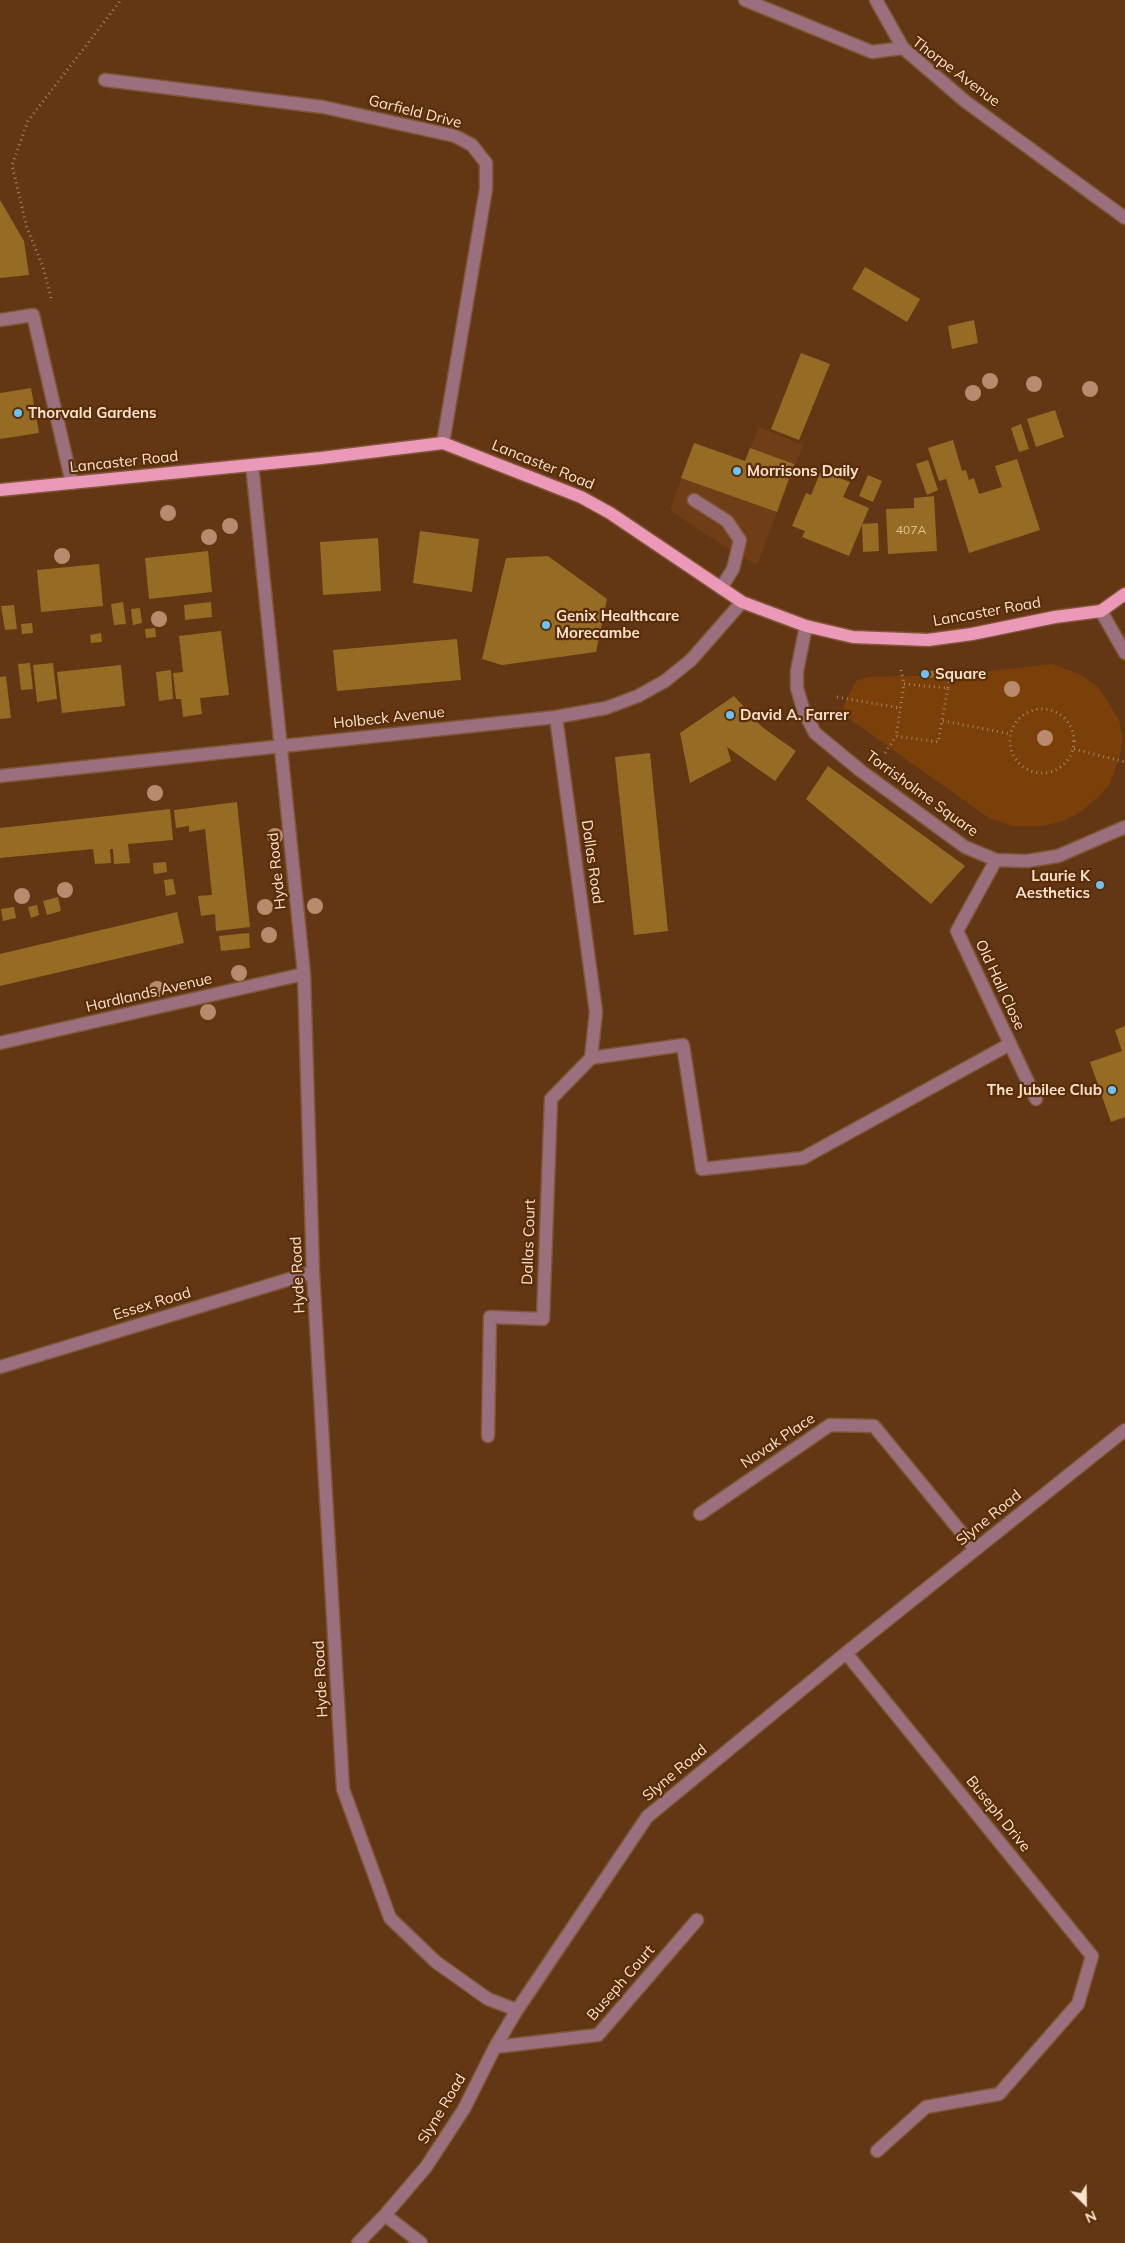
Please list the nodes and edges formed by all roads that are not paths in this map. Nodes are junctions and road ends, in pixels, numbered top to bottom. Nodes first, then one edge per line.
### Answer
1 (745, 0) edge
2 (876, 0) edge
3 (903, 48) junction
4 (105, 80) dead end
5 (1125, 218) edge
6 (0, 320) edge
7 (443, 443) junction
8 (252, 465) junction
9 (72, 483) junction
10 (0, 490) edge
11 (694, 500) dead end
12 (721, 588) junction
13 (1125, 594) edge
14 (742, 602) junction
15 (1101, 611) junction
16 (806, 626) junction
17 (1125, 653) edge
18 (556, 717) junction
19 (281, 746) junction
20 (0, 776) edge
21 (1125, 827) edge
22 (996, 860) junction
23 (304, 974) junction
24 (0, 1043) edge
25 (1010, 1044) junction
26 (591, 1058) junction
27 (1036, 1099) dead end
28 (313, 1272) junction
29 (0, 1366) edge
30 (1125, 1430) edge
31 (488, 1436) dead end
32 (700, 1514) dead end
33 (976, 1549) junction
34 (846, 1653) junction
35 (697, 1920) dead end
36 (517, 2010) junction
37 (495, 2047) junction
38 (877, 2152) dead end
39 (385, 2215) junction
40 (358, 2243) edge
41 (421, 2243) edge

1 - 3 street, Thorpe Avenue
2 - 3 street
3 - 5 street, Thorpe Avenue
4 - 7 street, Garfield Drive
6 - 9 street
7 - 8 main road, Lancaster Road
7 - 12 main road, Lancaster Road
8 - 9 main road, Lancaster Road
8 - 19 street, Hyde Road
9 - 10 main road, Lancaster Road
11 - 12 street
12 - 14 main road, Lancaster Road
13 - 15 main road, Lancaster Road
14 - 16 main road, Lancaster Road
14 - 18 street, Holbeck Avenue
15 - 16 main road, Lancaster Road
15 - 17 street
16 - 22 street, Torrisholme Square
18 - 19 street, Holbeck Avenue
18 - 26 street, Dallas Road
19 - 20 street, Holbeck Avenue
19 - 23 street, Hyde Road
21 - 22 street, Torrisholme Square
22 - 25 street, Old Hall Close
23 - 24 street, Hardlands Avenue
23 - 28 street, Hyde Road
25 - 26 street
25 - 27 street, Old Hall Close
26 - 31 street, Dallas Court
28 - 29 street, Essex Road
28 - 36 street, Hyde Road
30 - 33 street, Slyne Road
32 - 33 street, Novak Place
33 - 34 street, Slyne Road
34 - 36 street, Slyne Road
34 - 38 street, Buseph Drive
35 - 37 street, Buseph Court
36 - 37 street, Slyne Road
37 - 39 street, Slyne Road
39 - 40 street, Slyne Road
39 - 41 street

